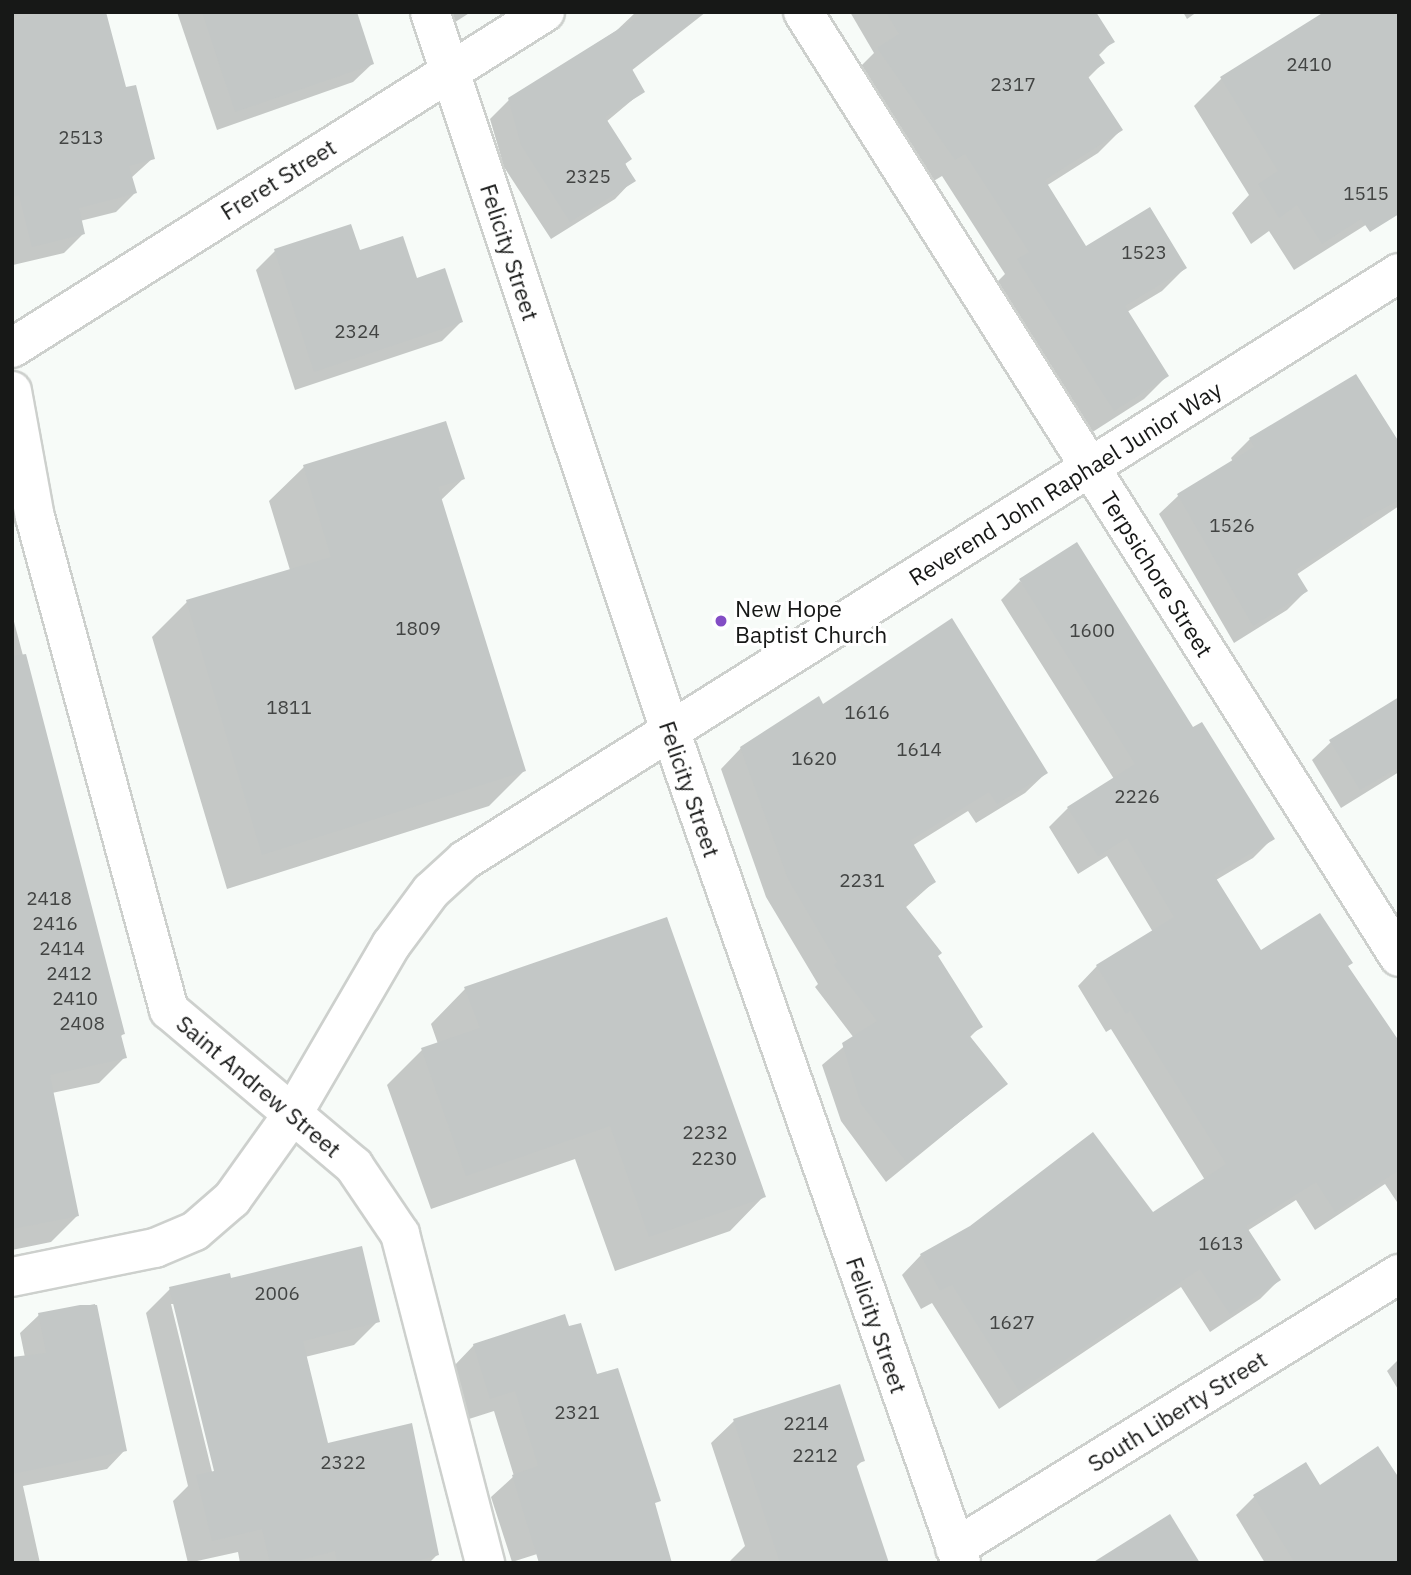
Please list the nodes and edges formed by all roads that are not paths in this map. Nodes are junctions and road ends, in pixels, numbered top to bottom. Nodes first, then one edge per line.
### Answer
1 (430, 12) edge
2 (545, 12) edge
3 (803, 12) edge
4 (450, 71) junction
5 (1399, 273) edge
6 (12, 348) edge
7 (12, 391) edge
8 (1090, 467) junction
9 (23, 519) edge
10 (670, 730) junction
11 (1399, 957) edge
12 (292, 1115) junction
13 (1399, 1274) edge
14 (12, 1277) edge
15 (958, 1555) edge
16 (485, 1563) edge

1 - 4 street, Felicity Street
2 - 4 street, Freret Street
3 - 8 street, Terpsichore Street
4 - 6 street, Freret Street
4 - 10 street, Felicity Street
5 - 8 street, Reverend John Raphael Junior Way
7 - 9 street, Saint Andrew Street
8 - 10 street, Reverend John Raphael Junior Way
8 - 11 street, Terpsichore Street
9 - 12 street, Saint Andrew Street
10 - 12 street, Reverend John Raphael Junior Way
10 - 15 street, Felicity Street
12 - 14 street, Reverend John Raphael Junior Way
12 - 16 street, Saint Andrew Street
13 - 15 street, South Liberty Street

